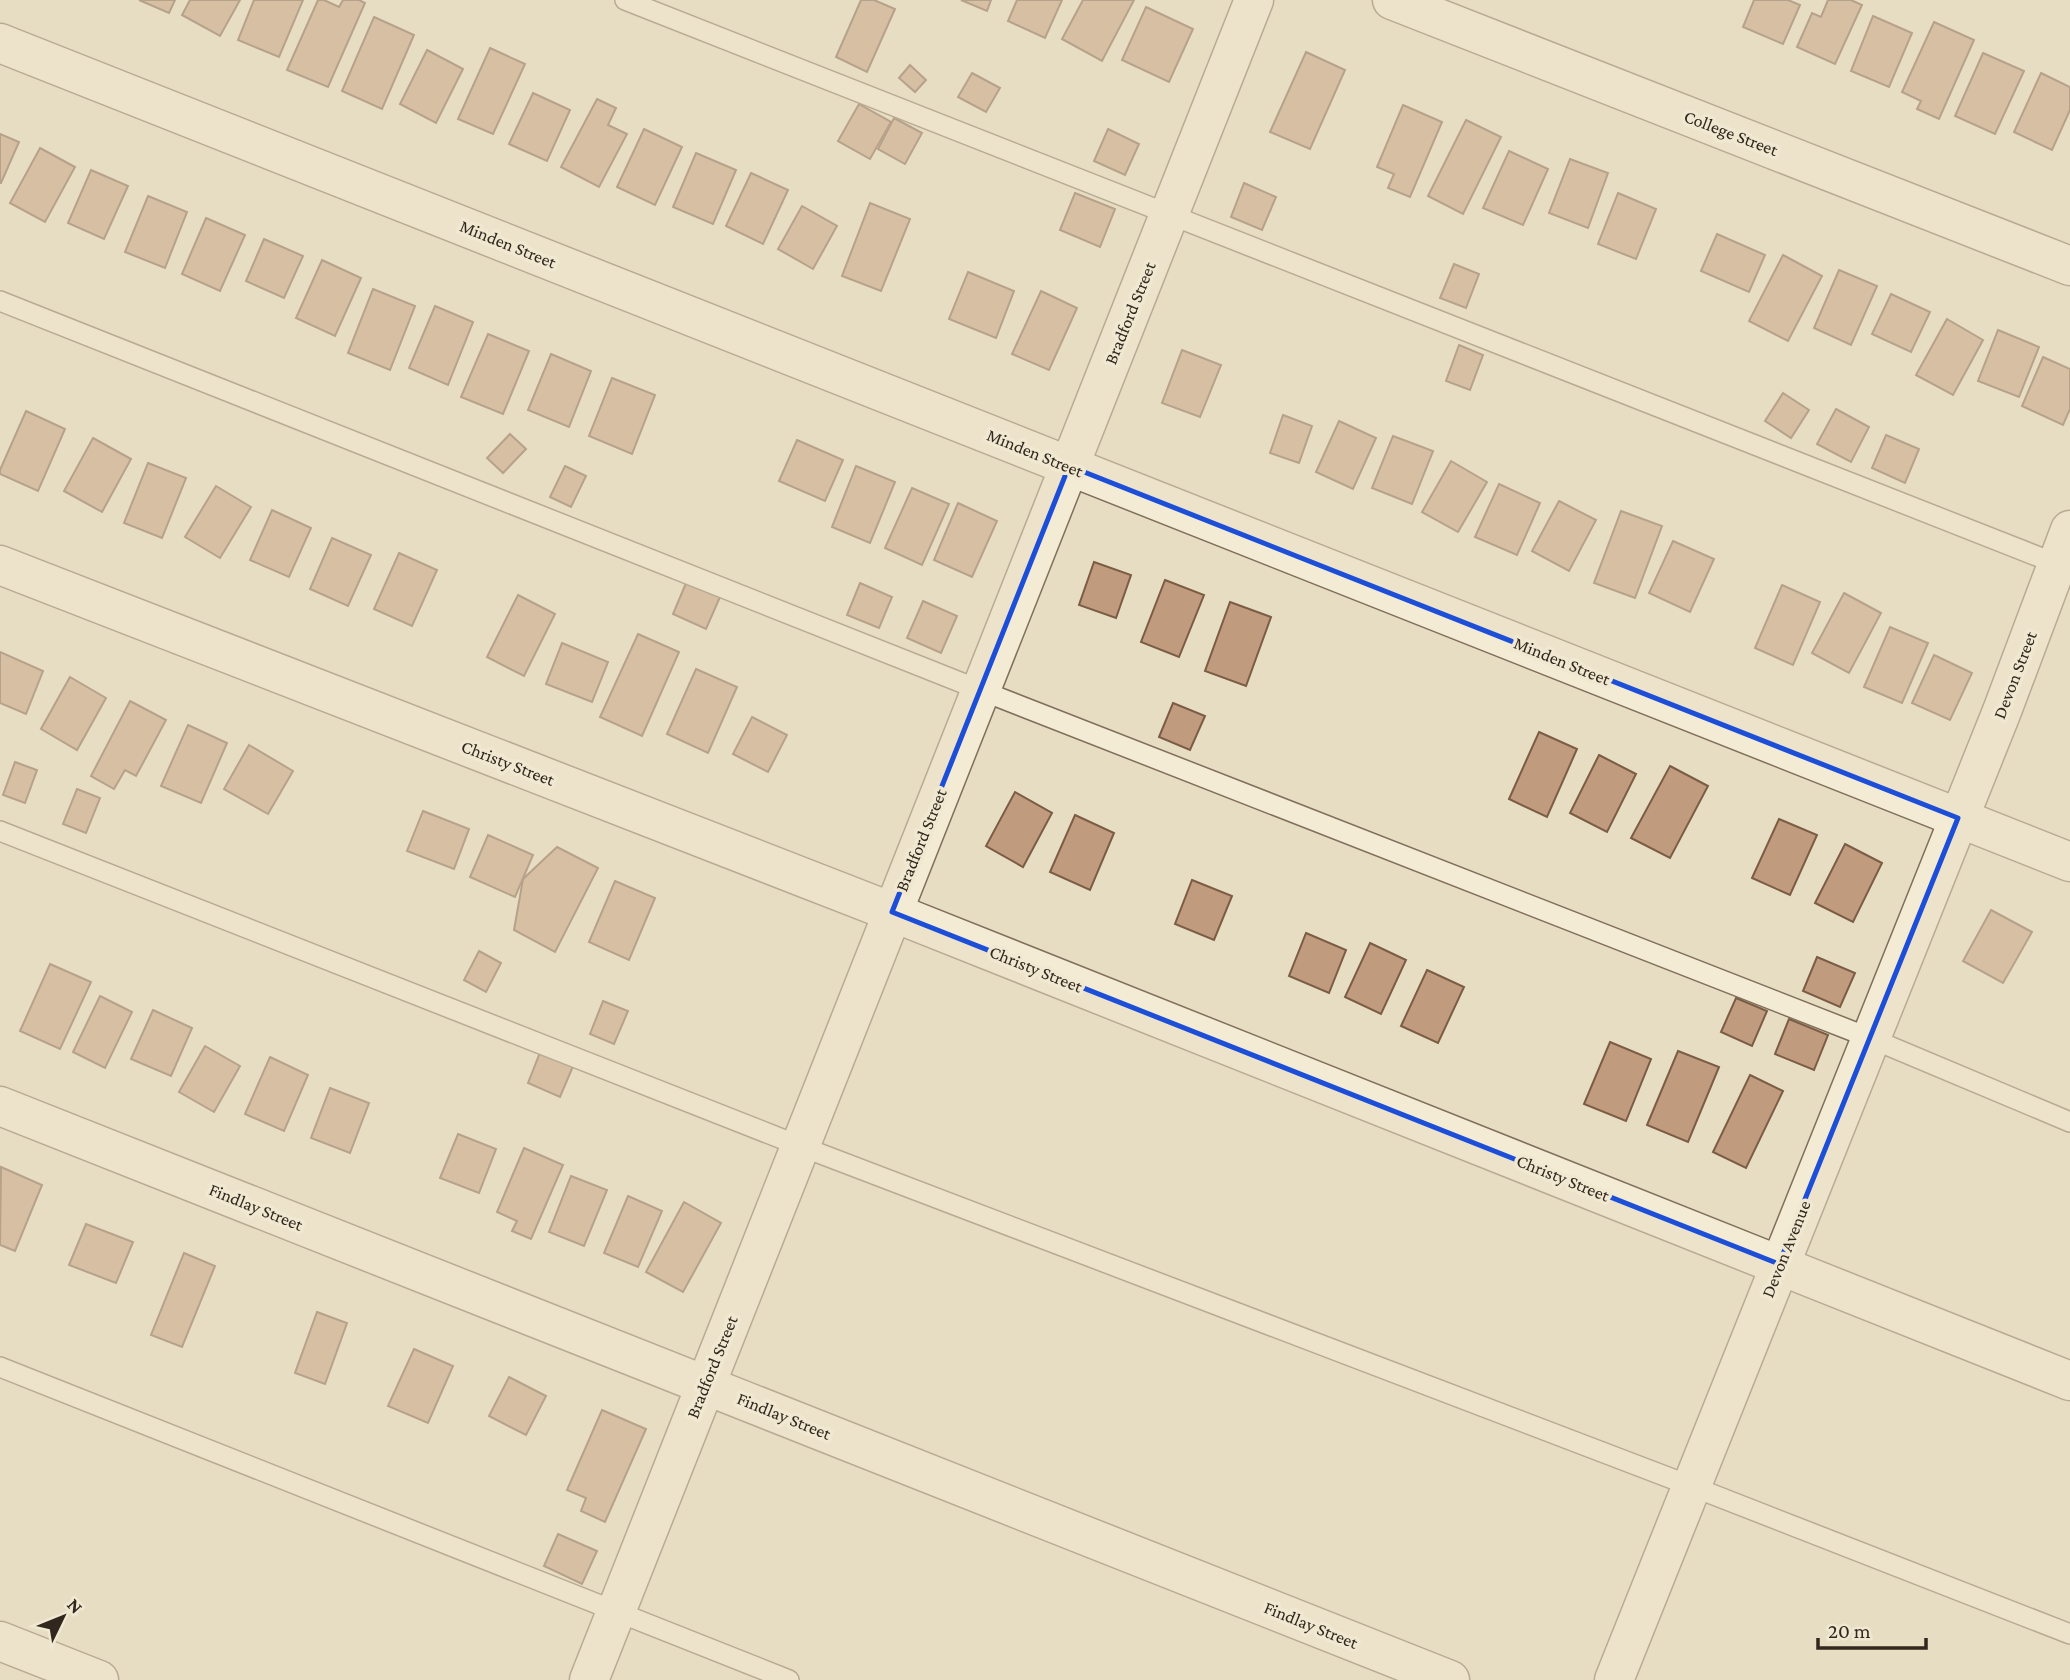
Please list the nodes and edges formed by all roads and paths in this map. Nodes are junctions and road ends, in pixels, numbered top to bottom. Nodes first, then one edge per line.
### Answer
1 (625, 0) edge
2 (1254, 0) edge
3 (1392, 0) edge
4 (0, 43) edge
5 (1168, 216) junction
6 (2070, 266) edge
7 (0, 301) edge
8 (1069, 466) junction
9 (2064, 547) edge
10 (0, 565) edge
11 (980, 690) junction
12 (1958, 818) junction
13 (0, 831) edge
14 (2070, 862) edge
15 (892, 912) junction
16 (1870, 1038) junction
17 (0, 1106) edge
18 (2070, 1122) edge
19 (800, 1146) junction
20 (1779, 1264) junction
21 (0, 1367) edge
22 (2070, 1381) edge
23 (705, 1384) junction
24 (1691, 1486) junction
25 (616, 1612) junction
26 (2070, 1634) edge
27 (0, 1641) edge
28 (99, 1680) edge
29 (589, 1680) edge
30 (789, 1680) edge
31 (1450, 1680) edge
32 (1614, 1680) edge

1 - 5 lane
2 - 5 street, Bradford Street
3 - 6 street, College Street
4 - 8 street, Minden Street
5 - 8 street, Bradford Street
5 - 9 lane
7 - 11 lane
8 - 11 street, Bradford Street
8 - 12 street, Minden Street
9 - 12 street, Devon Street
10 - 15 street, Christy Street
11 - 15 street, Bradford Street
11 - 16 lane
12 - 14 street, Minden Street
12 - 16 street, Devon Avenue
13 - 19 lane
15 - 19 street, Bradford Street
15 - 20 street, Christy Street
16 - 18 lane
16 - 20 street, Devon Avenue
17 - 23 street, Findlay Street
19 - 23 street, Bradford Street
19 - 24 lane
20 - 22 street, Christy Street
20 - 24 street, Devon Avenue
21 - 25 lane
23 - 25 street, Bradford Street
23 - 31 street, Findlay Street
24 - 26 lane
24 - 32 street, Devon Avenue
25 - 29 street, Bradford Street
25 - 30 lane
27 - 28 street

